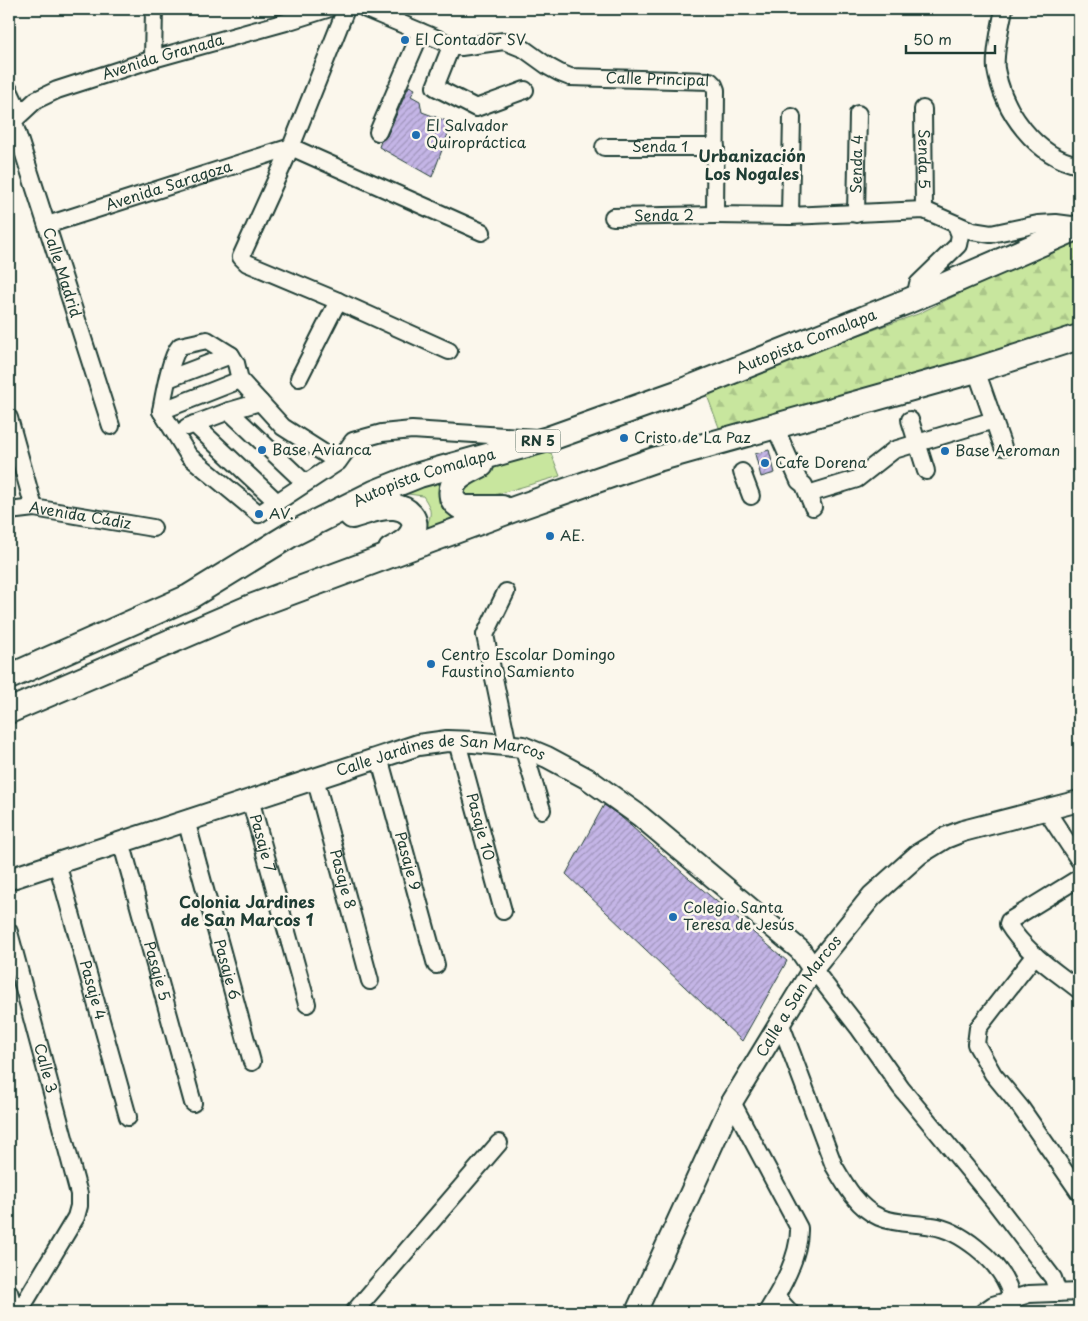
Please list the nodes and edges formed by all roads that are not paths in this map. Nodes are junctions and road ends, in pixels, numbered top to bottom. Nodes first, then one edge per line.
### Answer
1 (154, 9) edge
2 (328, 9) edge
3 (346, 9) edge
4 (366, 9) edge
5 (1004, 9) edge
6 (421, 32) junction
7 (449, 43) junction
8 (153, 59) junction
9 (9, 90) edge
10 (525, 90) dead end
11 (923, 109) dead end
12 (858, 114) dead end
13 (792, 117) dead end
14 (14, 119) edge
15 (378, 132) dead end
16 (291, 147) junction
17 (604, 147) dead end
18 (716, 147) junction
19 (1079, 165) edge
20 (924, 210) junction
21 (856, 214) junction
22 (715, 215) junction
23 (790, 216) junction
24 (613, 217) dead end
25 (47, 225) junction
26 (956, 225) junction
27 (1079, 226) edge
28 (482, 232) dead end
29 (915, 298) junction
30 (338, 301) junction
31 (1079, 337) edge
32 (449, 351) dead end
33 (231, 356) junction
34 (976, 370) junction
35 (299, 378) dead end
36 (168, 379) junction
37 (240, 380) junction
38 (260, 402) junction
39 (229, 410) junction
40 (161, 411) junction
41 (9, 418) edge
42 (910, 420) dead end
43 (994, 420) junction
44 (194, 424) junction
45 (111, 426) dead end
46 (775, 427) junction
47 (174, 432) junction
48 (461, 433) junction
49 (548, 438) junction
50 (918, 443) junction
51 (1003, 447) dead end
52 (511, 450) junction
53 (473, 460) junction
54 (338, 462) junction
55 (926, 471) dead end
56 (742, 472) dead end
57 (305, 483) junction
58 (752, 496) dead end
59 (277, 502) junction
60 (34, 508) junction
61 (517, 508) junction
62 (9, 511) edge
63 (153, 528) dead end
64 (290, 535) junction
65 (349, 571) junction
66 (506, 592) dead end
67 (9, 677) edge
68 (9, 711) edge
69 (457, 742) junction
70 (515, 746) junction
71 (379, 757) junction
72 (314, 778) junction
73 (250, 799) junction
74 (1079, 802) edge
75 (542, 810) dead end
76 (1046, 810) junction
77 (186, 820) junction
78 (121, 841) junction
79 (1079, 860) edge
80 (57, 863) junction
81 (1079, 878) edge
82 (9, 879) edge
83 (503, 911) dead end
84 (9, 932) edge
85 (1036, 955) junction
86 (436, 965) dead end
87 (813, 969) junction
88 (370, 980) dead end
89 (1079, 990) edge
90 (307, 1004) dead end
91 (780, 1022) junction
92 (252, 1062) dead end
93 (732, 1102) junction
94 (192, 1103) dead end
95 (128, 1117) dead end
96 (499, 1142) dead end
97 (1079, 1189) edge
98 (9, 1292) edge
99 (1079, 1292) edge
100 (1058, 1293) junction
101 (776, 1297) junction
102 (1012, 1306) edge
103 (15, 1312) edge
104 (19, 1312) edge
105 (354, 1312) edge
106 (636, 1312) edge
107 (767, 1312) edge
108 (790, 1312) edge
109 (983, 1312) edge

1 - 8 street
2 - 8 street, Avenida Granada
3 - 16 street
4 - 6 street
5 - 19 street
6 - 7 street
6 - 15 street
7 - 10 street
7 - 18 street, Calle Principal
8 - 14 street, Avenida Granada
9 - 14 street, Calle Madrid
11 - 20 street, Senda 5
12 - 21 street, Senda 4
13 - 23 street
14 - 25 street, Calle Madrid
16 - 25 street, Avenida Saragoza
16 - 28 street
16 - 30 street
17 - 18 street, Senda 1
18 - 22 street, Calle Principal
20 - 21 street
20 - 26 street
21 - 23 street
22 - 23 street
22 - 24 street, Senda 2
25 - 45 street, Calle Madrid
26 - 27 street
26 - 29 street
27 - 29 highway, Autopista Comalapa / RN 5
29 - 49 highway, Autopista Comalapa / RN 5
30 - 32 street
30 - 35 street
31 - 34 highway
33 - 36 street
33 - 36 street
33 - 37 street
34 - 43 street
34 - 46 highway
36 - 40 street
37 - 38 street
37 - 40 street
38 - 39 street
38 - 54 street
39 - 44 street
39 - 57 street
40 - 47 street
41 - 60 street
42 - 50 street
43 - 50 street
43 - 51 street
44 - 47 street
44 - 59 street
46 - 50 street
46 - 61 highway
47 - 59 street
48 - 49 street
48 - 53 street
48 - 54 street
49 - 52 highway, Autopista Comalapa / RN 5
50 - 55 street
52 - 53 highway, Autopista Comalapa / RN 5
52 - 61 highway
53 - 64 highway, Autopista Comalapa / RN 5
54 - 57 street
56 - 58 street
57 - 59 street
60 - 62 street, Avenida Cádiz
60 - 63 street, Avenida Cádiz
61 - 65 highway
64 - 65 highway
64 - 67 highway, Autopista Comalapa / RN 5
65 - 68 highway
66 - 70 street
69 - 70 main road, Calle Jardines de San Marcos
69 - 71 main road, Calle Jardines de San Marcos
69 - 83 street, Pasaje 10
70 - 75 street
70 - 87 main road, Calle Jardines de San Marcos
71 - 72 main road, Calle Jardines de San Marcos
71 - 86 street, Pasaje 9
72 - 73 main road, Calle Jardines de San Marcos
72 - 88 street, Pasaje 8
73 - 77 main road, Calle Jardines de San Marcos
73 - 90 street, Pasaje 7
74 - 76 main road, Calle a San Marcos
76 - 79 street
76 - 87 main road, Calle a San Marcos
77 - 78 main road, Calle Jardines de San Marcos
77 - 92 street, Pasaje 6
78 - 80 main road, Calle Jardines de San Marcos
78 - 94 street, Pasaje 5
80 - 82 main road, Calle Jardines de San Marcos
80 - 95 street, Pasaje 4
81 - 85 street
84 - 104 street, Calle 3
85 - 89 street
85 - 97 street
87 - 91 main road, Calle a San Marcos
87 - 100 street
91 - 93 main road, Calle a San Marcos
91 - 102 street
93 - 101 street
93 - 106 main road, Calle a San Marcos
96 - 105 street
98 - 103 street
99 - 100 street
100 - 102 street
101 - 107 street
101 - 108 street
102 - 109 street

